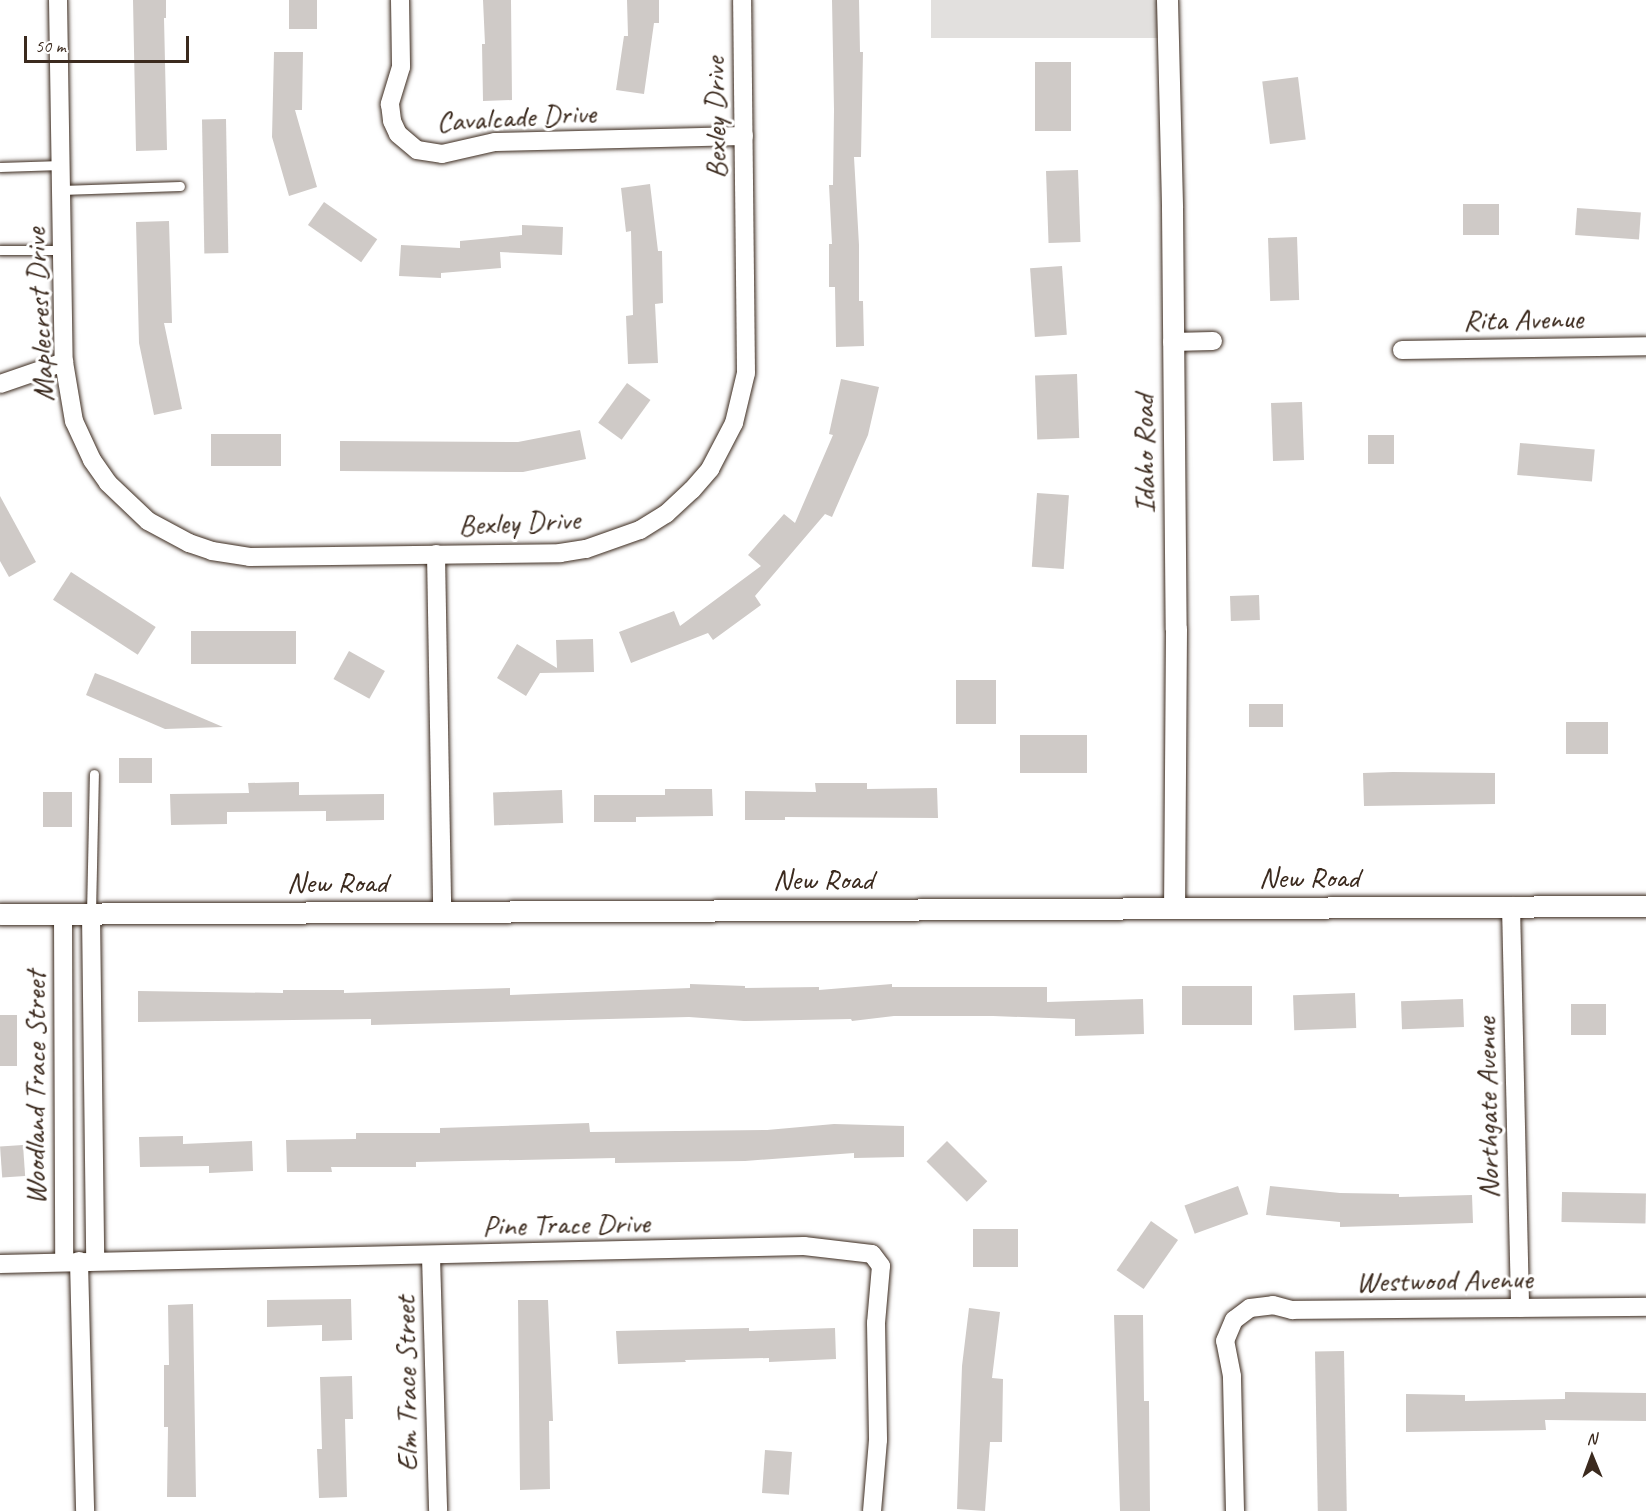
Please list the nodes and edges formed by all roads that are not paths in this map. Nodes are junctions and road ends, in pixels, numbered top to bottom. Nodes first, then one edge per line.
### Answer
1 (58, 0) edge
2 (400, 0) edge
3 (742, 0) edge
4 (1167, 0) edge
5 (744, 136) junction
6 (61, 165) junction
7 (0, 167) edge
8 (180, 186) dead end
9 (61, 190) junction
10 (0, 250) edge
11 (62, 250) junction
12 (1213, 341) dead end
13 (1172, 342) junction
14 (1646, 346) edge
15 (1402, 350) dead end
16 (64, 362) junction
17 (0, 384) edge
18 (436, 554) junction
19 (94, 774) dead end
20 (1511, 906) junction
21 (1646, 906) edge
22 (1174, 908) junction
23 (442, 911) junction
24 (0, 914) edge
25 (63, 914) junction
26 (91, 914) junction
27 (431, 1256) junction
28 (79, 1261) junction
29 (0, 1264) edge
30 (1646, 1307) edge
31 (1520, 1308) junction
32 (86, 1511) edge
33 (438, 1511) edge
34 (872, 1511) edge
35 (1235, 1511) edge

1 - 6 street, Maplecrest Drive
2 - 5 street, Cavalcade Drive
3 - 5 street, Bexley Drive
4 - 13 street, Idaho Road
5 - 18 street, Bexley Drive
6 - 7 lane
6 - 9 street, Maplecrest Drive
8 - 9 lane
9 - 11 street, Maplecrest Drive
10 - 11 lane
11 - 16 street, Maplecrest Drive
12 - 13 street
13 - 22 street, Idaho Road
14 - 15 street, Rita Avenue
16 - 17 street
16 - 18 street, Maplecrest Drive
18 - 23 street, Bexley Drive
19 - 26 lane
20 - 21 street, New Road
20 - 22 street, New Road
20 - 31 street, Northgate Avenue
22 - 23 street, New Road
23 - 26 street, New Road
24 - 25 street, New Road
25 - 26 street, New Road
25 - 28 street, Woodland Trace Street
26 - 28 street, Woodland Trace Street
27 - 28 street, Pine Trace Drive
27 - 33 street, Elm Trace Street
27 - 34 street, Pine Trace Drive
28 - 29 street, Pine Trace Drive
28 - 32 street, Woodland Trace Street
30 - 31 street, Westwood Avenue
31 - 35 street, Westwood Avenue

